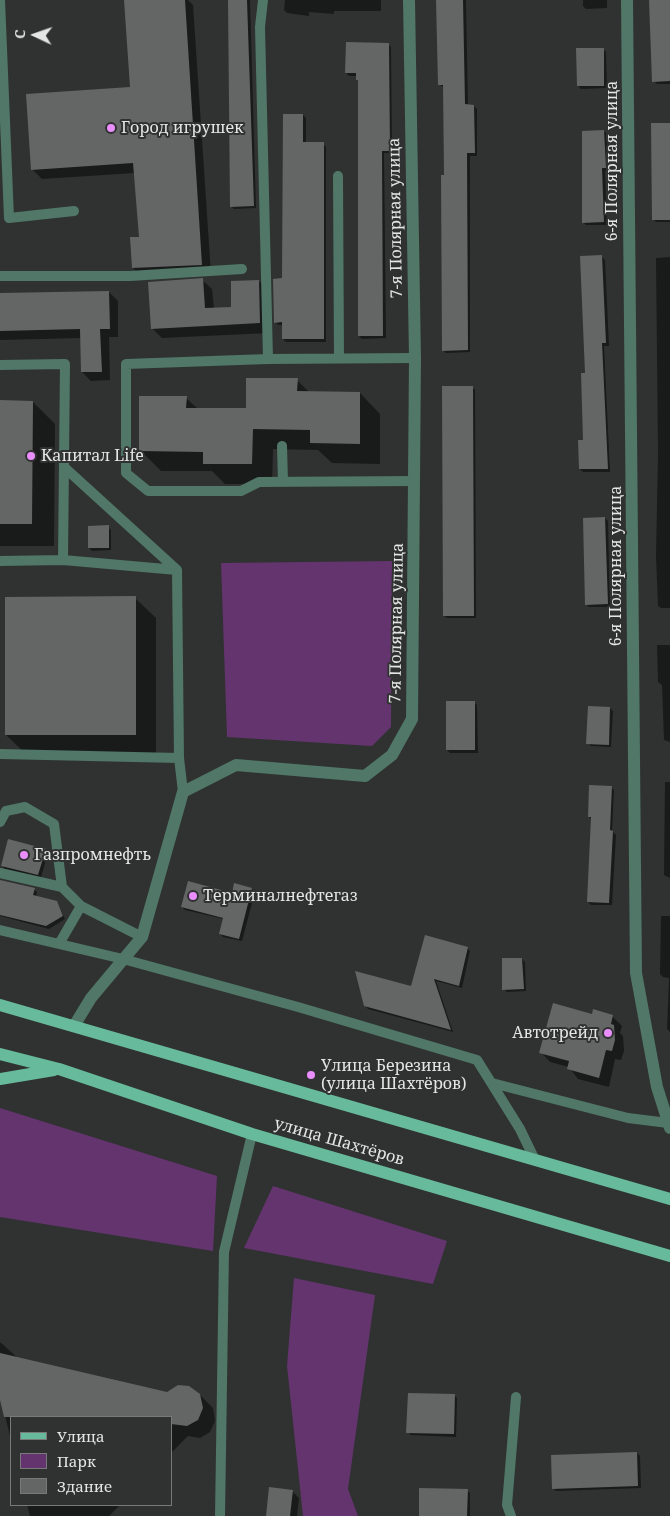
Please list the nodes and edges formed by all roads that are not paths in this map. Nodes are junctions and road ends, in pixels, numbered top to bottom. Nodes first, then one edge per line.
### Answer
1 (0, 0) edge
2 (263, 0) edge
3 (409, 0) edge
4 (627, 0) edge
5 (338, 176) dead end
6 (74, 211) dead end
7 (242, 269) dead end
8 (0, 276) edge
9 (339, 358) junction
10 (415, 358) junction
11 (268, 359) junction
12 (0, 364) edge
13 (282, 446) dead end
14 (64, 467) junction
15 (415, 481) junction
16 (283, 482) junction
17 (63, 560) junction
18 (0, 561) edge
19 (177, 570) junction
20 (0, 754) edge
21 (179, 758) junction
22 (184, 792) junction
23 (0, 822) edge
24 (0, 873) edge
25 (62, 887) junction
26 (81, 906) junction
27 (0, 930) edge
28 (142, 937) junction
29 (58, 944) junction
30 (123, 960) junction
31 (0, 1004) edge
32 (74, 1026) junction
33 (0, 1054) edge
34 (59, 1069) junction
35 (0, 1079) edge
36 (492, 1084) junction
37 (669, 1125) edge
38 (252, 1134) junction
39 (535, 1160) junction
40 (670, 1199) edge
41 (670, 1256) edge
42 (516, 1396) dead end
43 (220, 1516) edge
44 (511, 1516) edge

1 - 6 lane
2 - 11 lane
3 - 10 street, 7-я Полярная улица
4 - 37 street, 6-я Полярная улица
5 - 9 lane
7 - 8 lane
9 - 10 lane
9 - 11 lane
10 - 15 street, 7-я Полярная улица
11 - 16 lane
12 - 14 lane
13 - 16 lane
14 - 17 lane
14 - 19 lane
15 - 16 lane
15 - 22 street, 7-я Полярная улица
17 - 18 lane
17 - 19 lane
19 - 21 lane
20 - 21 lane
21 - 22 lane
22 - 28 street
23 - 25 lane
24 - 25 lane
25 - 26 lane
26 - 28 lane
26 - 29 lane
27 - 29 lane
28 - 30 street
29 - 30 lane
30 - 32 street
30 - 36 lane
31 - 32 main road
32 - 39 main road
33 - 34 main road, улица Шахтёров
34 - 35 main road
34 - 38 main road, улица Шахтёров
36 - 37 lane
36 - 39 lane
38 - 41 main road, улица Шахтёров
38 - 43 lane
39 - 40 main road
42 - 44 lane

